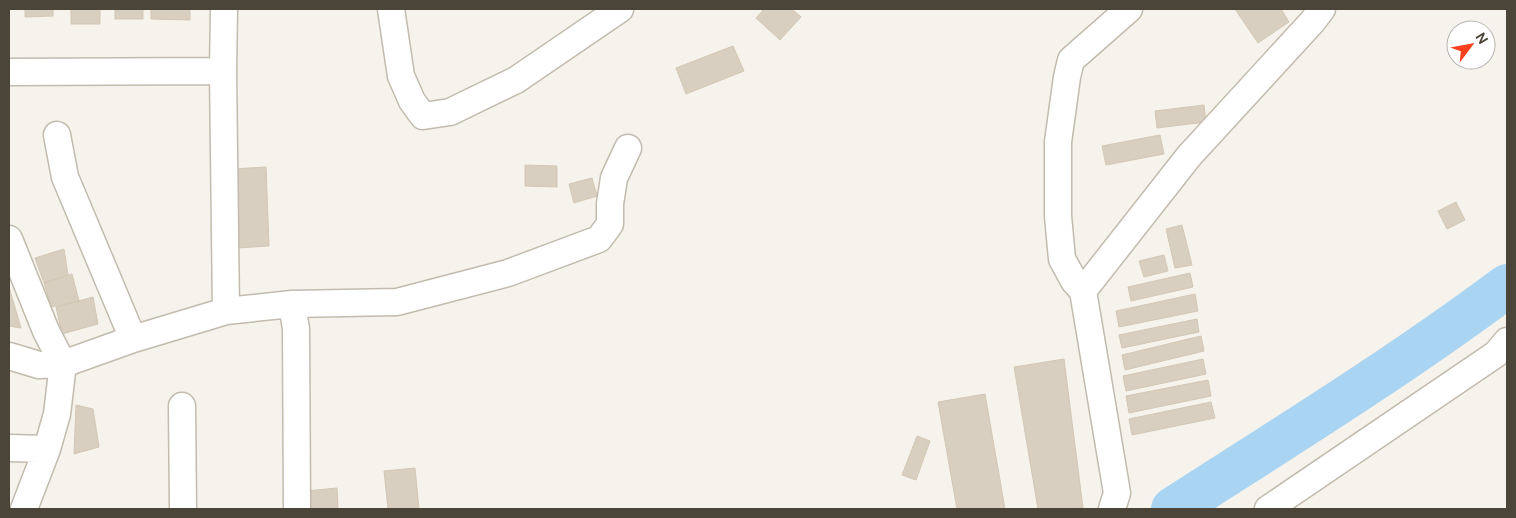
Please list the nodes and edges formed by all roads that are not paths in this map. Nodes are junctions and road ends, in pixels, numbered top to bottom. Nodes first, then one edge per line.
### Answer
1 (224, 9) edge
2 (391, 9) edge
3 (620, 9) edge
4 (1129, 9) edge
5 (1322, 9) edge
6 (223, 70) junction
7 (9, 72) edge
8 (57, 135) dead end
9 (628, 148) dead end
10 (9, 239) edge
11 (1083, 291) junction
12 (292, 304) junction
13 (226, 311) junction
14 (133, 340) junction
15 (1507, 341) edge
16 (9, 356) edge
17 (63, 364) junction
18 (182, 406) dead end
19 (9, 448) edge
20 (47, 449) junction
21 (24, 509) edge
22 (183, 509) edge
23 (297, 509) edge
24 (1112, 509) edge
25 (1268, 509) edge

1 - 6 street
2 - 3 street
4 - 11 street
5 - 11 street
6 - 7 street
6 - 13 street
8 - 14 street
9 - 12 street
10 - 17 street
11 - 24 street
12 - 13 street
12 - 23 street
13 - 14 street
14 - 17 street
15 - 25 street
16 - 17 street
17 - 20 street
18 - 22 street
19 - 20 street
20 - 21 street

